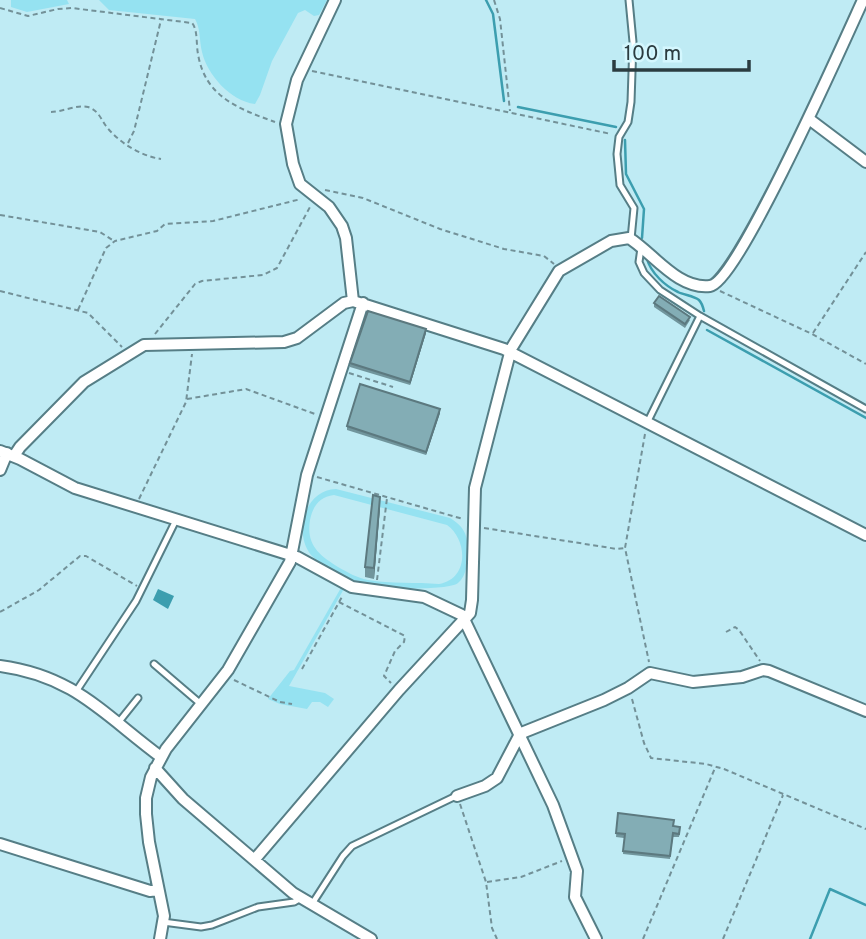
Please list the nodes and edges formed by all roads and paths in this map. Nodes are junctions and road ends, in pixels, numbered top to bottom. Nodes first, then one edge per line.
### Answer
1 (335, 0) edge
2 (494, 0) edge
3 (629, 0) edge
4 (863, 0) edge
5 (0, 8) edge
6 (161, 19) junction
7 (302, 69) junction
8 (51, 112) dead end
9 (510, 112) junction
10 (809, 119) junction
11 (286, 124) junction
12 (619, 137) junction
13 (128, 144) junction
14 (161, 159) dead end
15 (866, 162) edge
16 (314, 196) junction
17 (0, 215) edge
18 (631, 239) junction
19 (115, 241) junction
20 (641, 248) junction
21 (866, 252) edge
22 (559, 271) junction
23 (715, 285) junction
24 (0, 291) edge
25 (358, 302) junction
26 (78, 310) junction
27 (700, 316) junction
28 (813, 334) junction
29 (152, 343) junction
30 (192, 343) junction
31 (510, 352) junction
32 (127, 353) junction
33 (866, 364) edge
34 (342, 371) junction
35 (393, 387) dead end
36 (187, 399) junction
37 (866, 408) edge
38 (326, 418) junction
39 (647, 423) junction
40 (7, 454) edge
41 (0, 470) edge
42 (307, 475) junction
43 (387, 497) junction
44 (136, 508) junction
45 (176, 520) junction
46 (473, 524) junction
47 (866, 535) edge
48 (625, 548) junction
49 (292, 555) junction
50 (377, 581) dead end
51 (349, 585) junction
52 (142, 589) junction
53 (339, 602) junction
54 (0, 612) edge
55 (465, 619) junction
56 (726, 632) dead end
57 (154, 664) dead end
58 (0, 666) edge
59 (302, 669) dead end
60 (766, 671) junction
61 (650, 673) junction
62 (224, 675) junction
63 (628, 688) junction
64 (76, 690) junction
65 (400, 690) junction
66 (138, 698) dead end
67 (292, 704) dead end
68 (202, 705) junction
69 (866, 711) edge
70 (118, 723) junction
71 (519, 736) junction
72 (161, 757) junction
73 (715, 767) junction
74 (155, 768) junction
75 (783, 795) junction
76 (457, 796) junction
77 (866, 829) edge
78 (0, 844) edge
79 (572, 858) junction
80 (255, 859) junction
81 (486, 882) junction
82 (158, 890) junction
83 (301, 898) junction
84 (312, 904) junction
85 (163, 922) junction
86 (160, 939) edge
87 (371, 939) edge
88 (497, 939) edge
89 (596, 939) edge
90 (643, 939) edge
91 (723, 939) edge

1 - 7 street
2 - 9 path
3 - 12 lane
4 - 10 street
5 - 6 path
6 - 11 path
6 - 13 path
7 - 9 path
7 - 11 street
8 - 13 path
9 - 12 path
10 - 15 street
10 - 23 street
11 - 16 street
12 - 18 lane
13 - 14 path
16 - 19 path
16 - 22 path
16 - 25 street
16 - 29 path
17 - 19 path
18 - 20 street
18 - 22 street
19 - 26 path
20 - 23 street
20 - 27 lane
21 - 28 path
22 - 31 street
23 - 28 path
24 - 26 path
25 - 30 street
25 - 31 street
25 - 34 street
26 - 32 path
27 - 37 lane
27 - 39 lane
28 - 33 path
29 - 30 street
29 - 32 street
30 - 36 path
31 - 39 street
31 - 46 street
32 - 40 street
34 - 35 path
34 - 38 street
36 - 38 path
36 - 44 path
38 - 42 street
39 - 47 street
39 - 48 path
40 - 41 street
40 - 44 street
42 - 43 path
42 - 49 street
43 - 46 path
43 - 50 path
44 - 45 street
45 - 49 street
45 - 52 lane
46 - 48 path
46 - 55 street
48 - 61 path
49 - 51 street
49 - 62 street
51 - 53 path
51 - 55 street
52 - 54 path
52 - 64 lane
53 - 59 path
53 - 65 path
55 - 65 street
55 - 71 street
56 - 60 path
57 - 68 lane
58 - 64 street
60 - 61 street
60 - 69 street
61 - 63 street
62 - 67 path
62 - 68 street
63 - 71 street
63 - 73 path
64 - 70 street
65 - 80 street
66 - 70 lane
68 - 72 street
70 - 72 street
71 - 76 street
71 - 79 street
72 - 74 street
73 - 75 path
73 - 90 path
74 - 80 street
74 - 82 street
75 - 77 path
75 - 91 path
76 - 81 path
76 - 84 lane
78 - 82 street
79 - 81 path
79 - 89 street
80 - 83 street
81 - 88 path
82 - 85 street
83 - 84 street
83 - 85 lane
84 - 87 street
85 - 86 street

